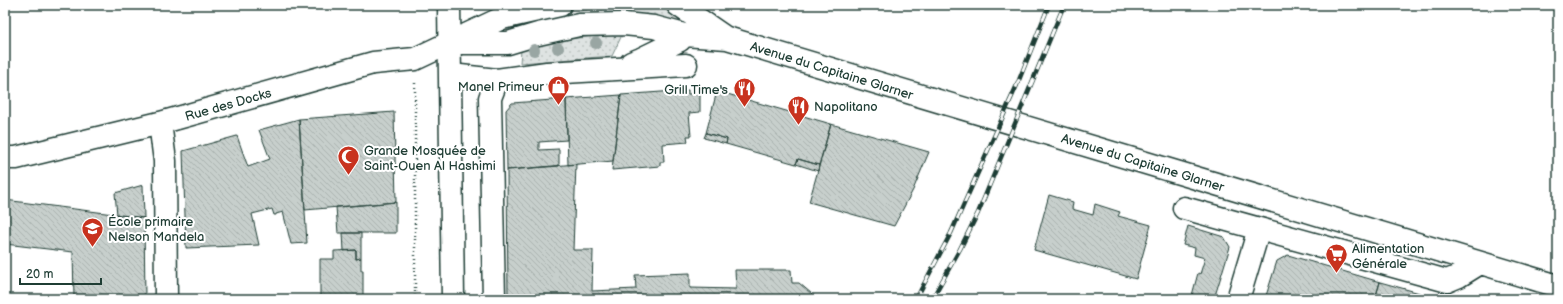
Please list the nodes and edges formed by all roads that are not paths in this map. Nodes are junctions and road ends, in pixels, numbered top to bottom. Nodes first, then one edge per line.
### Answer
1 (449, 5) edge
2 (560, 5) edge
3 (678, 5) edge
4 (684, 35) junction
5 (728, 38) junction
6 (449, 43) junction
7 (686, 65) dead end
8 (610, 70) junction
9 (451, 75) junction
10 (497, 80) junction
11 (160, 123) junction
12 (5, 158) edge
13 (1184, 208) dead end
14 (1259, 229) junction
15 (1480, 263) junction
16 (1558, 286) edge
17 (166, 299) edge
18 (453, 299) edge
19 (494, 299) edge
20 (1238, 299) edge

1 - 6 street
2 - 6 street, Rue des Docks
3 - 5 street
4 - 5 street
4 - 6 street
4 - 8 street
5 - 15 street, Avenue du Capitaine Glarner
6 - 9 street
6 - 11 street, Rue des Docks
7 - 8 street
8 - 10 street
9 - 10 street
9 - 18 street
10 - 19 street
11 - 12 street, Rue des Docks
11 - 17 street
13 - 14 street
14 - 15 street
14 - 20 street
15 - 16 street, Avenue du Capitaine Glarner

